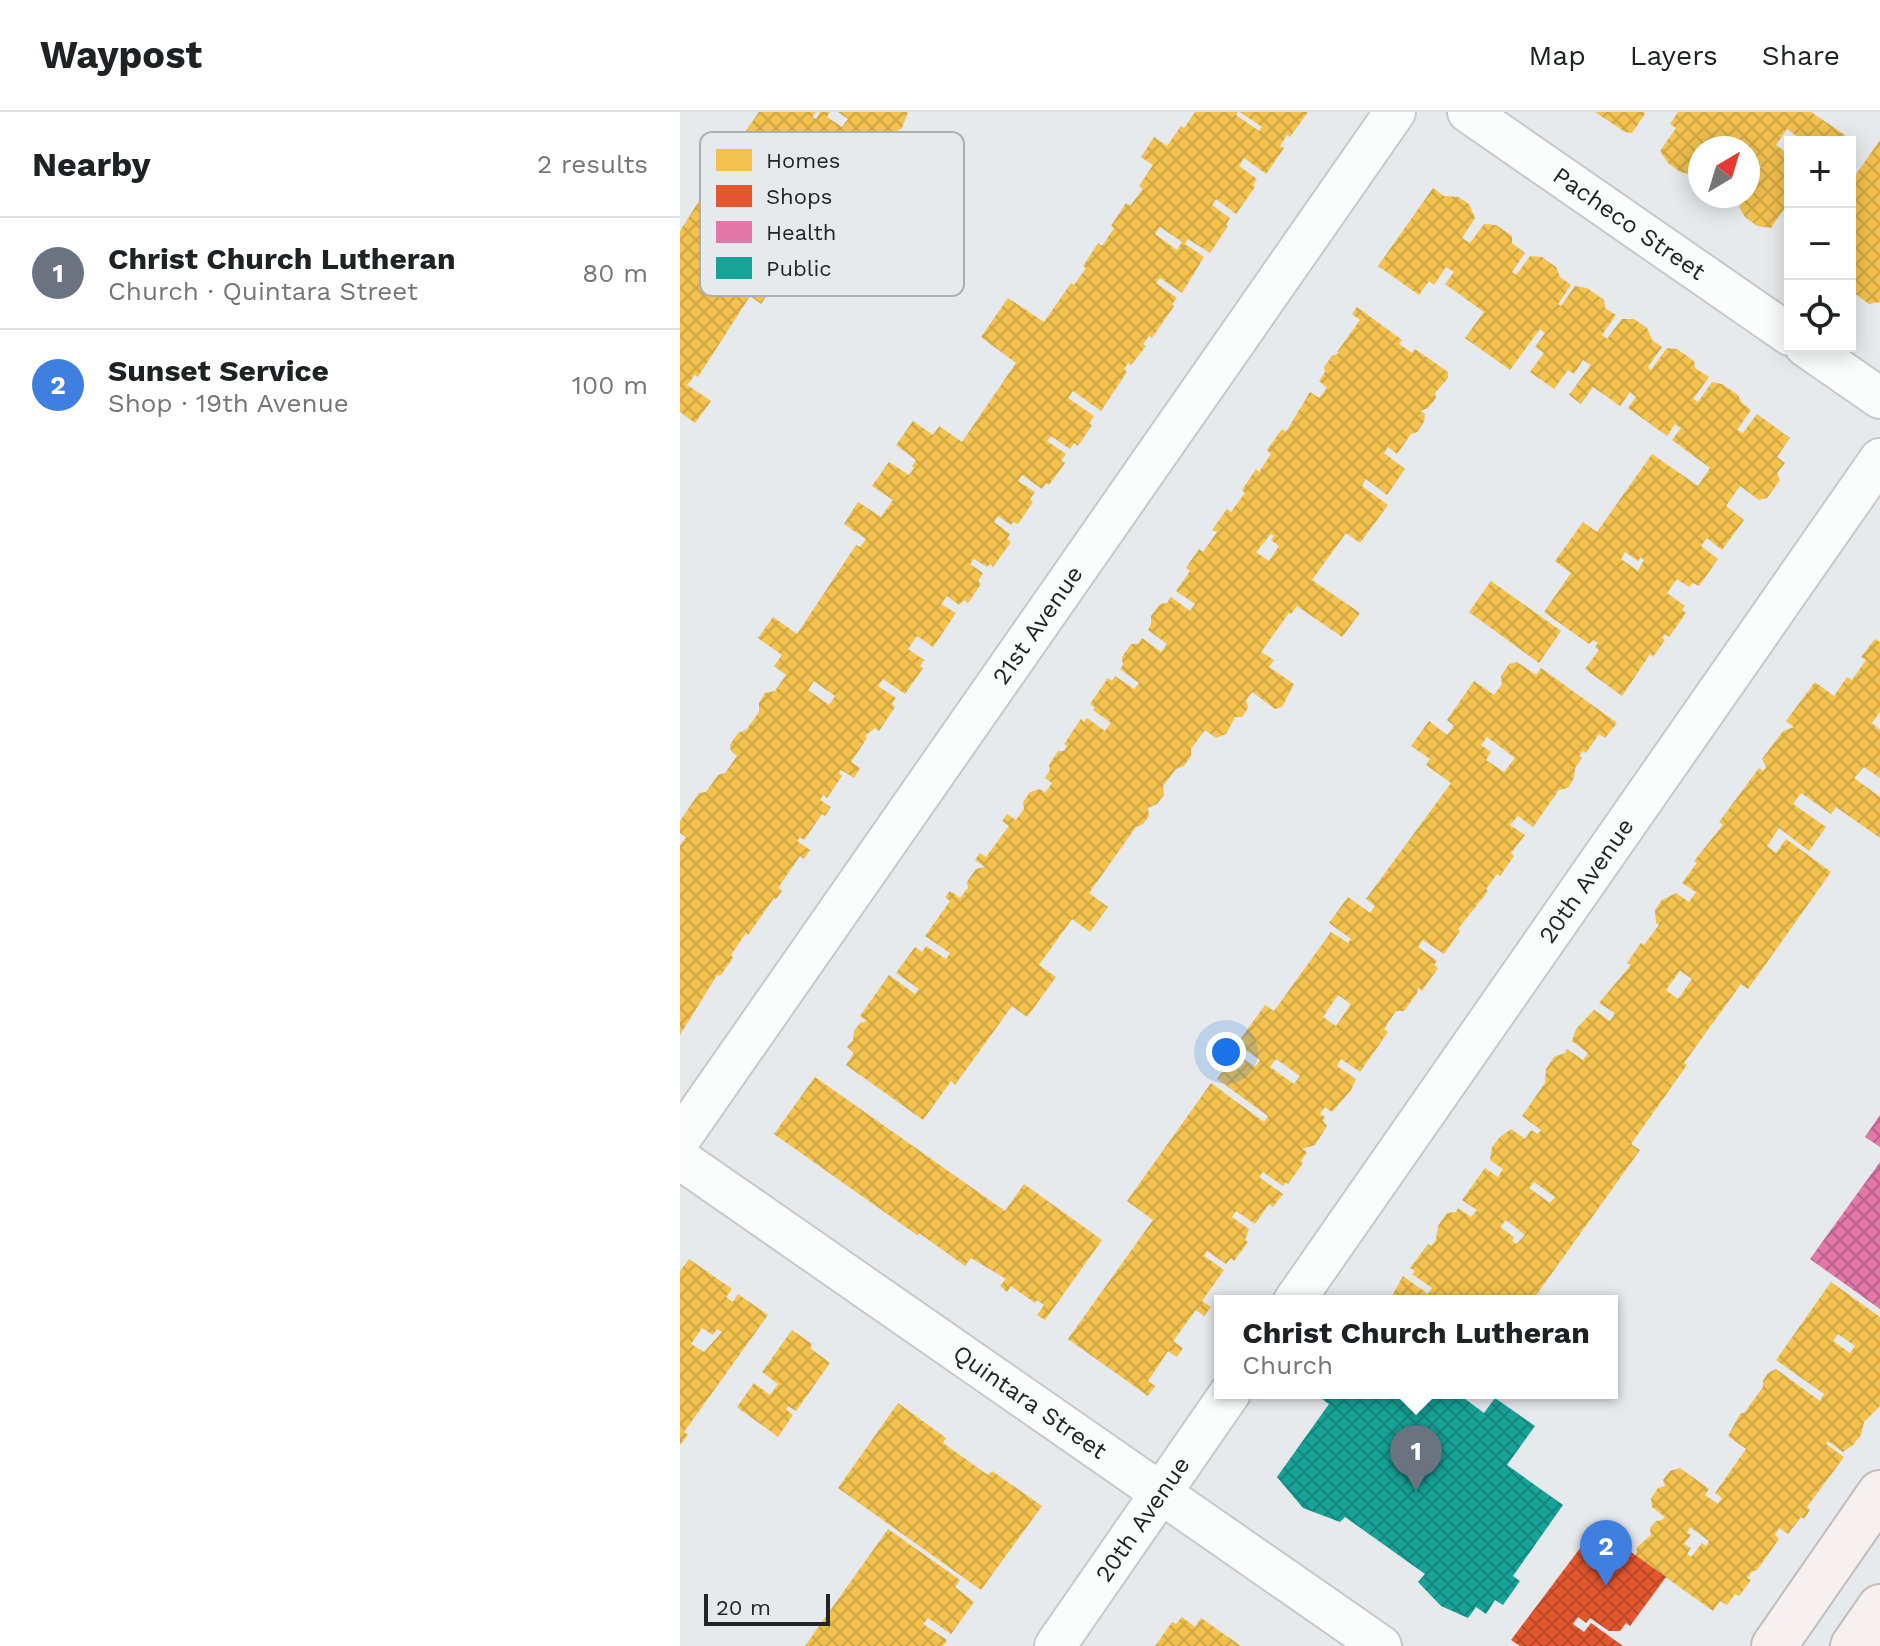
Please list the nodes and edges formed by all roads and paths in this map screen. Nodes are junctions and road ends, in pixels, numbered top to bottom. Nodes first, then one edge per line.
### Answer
1 (1395, 112) edge
2 (1468, 112) edge
3 (1784, 331) edge
4 (1814, 352) edge
5 (1880, 398) edge
6 (1880, 459) edge
7 (680, 1139) edge
8 (680, 1159) edge
9 (1298, 1295) edge
10 (1226, 1399) edge
11 (1161, 1492) junction
12 (1880, 1493) edge
13 (1880, 1607) edge
14 (1055, 1646) edge
15 (1381, 1646) edge
16 (1774, 1646) edge
17 (1853, 1646) edge

1 - 7 street, 21st Avenue
2 - 3 street, Pacheco Street
4 - 5 street
6 - 9 street, 20th Avenue
8 - 11 street, Quintara Street
10 - 11 street, 20th Avenue
11 - 14 street, 20th Avenue
11 - 15 street, Quintara Street
12 - 16 highway
13 - 17 highway

